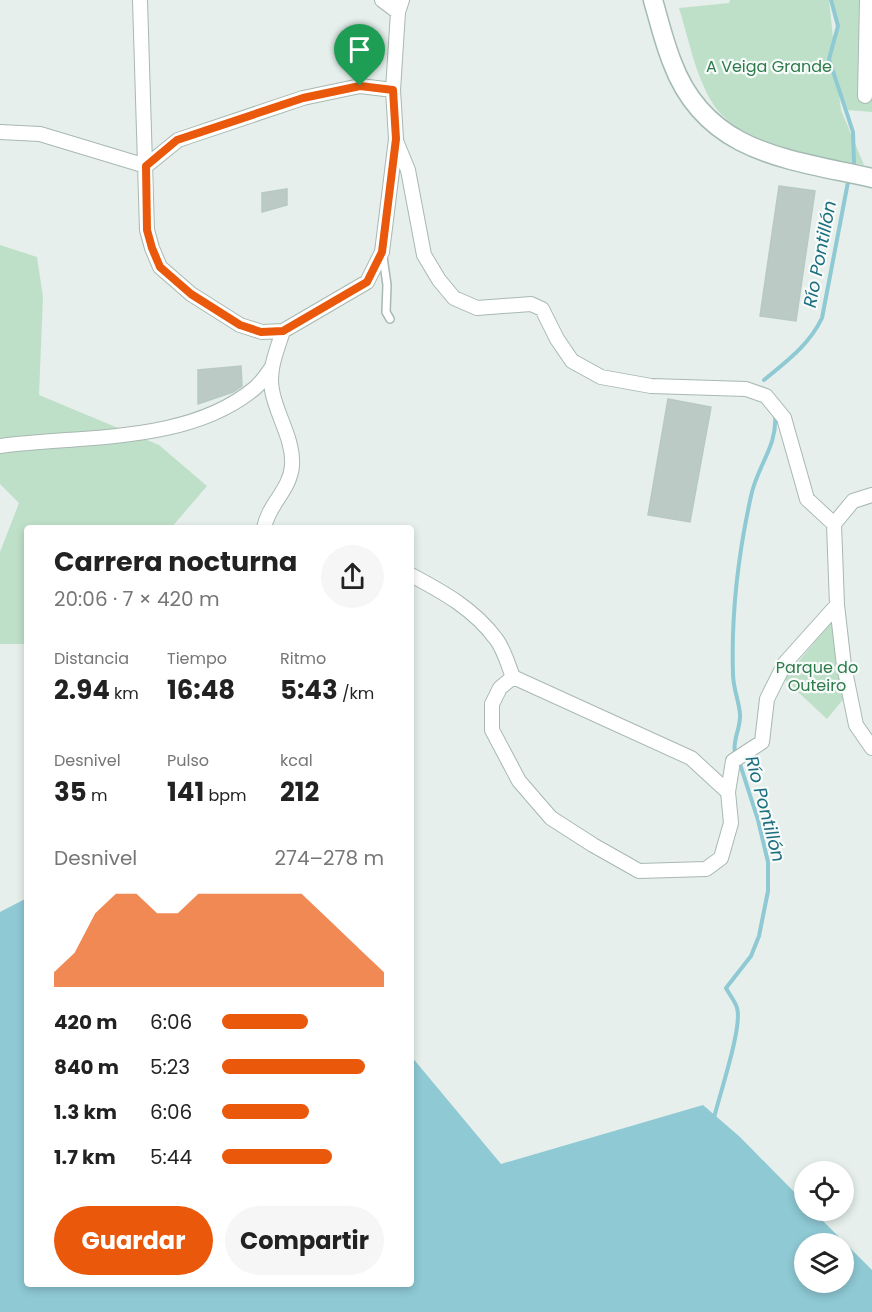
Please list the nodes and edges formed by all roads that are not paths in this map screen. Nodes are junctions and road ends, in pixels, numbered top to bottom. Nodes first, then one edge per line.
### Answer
1 (140, 0) edge
2 (382, 0) edge
3 (653, 0) edge
4 (867, 0) edge
5 (400, 6) edge
6 (393, 90) junction
7 (864, 96) dead end
8 (0, 132) edge
9 (396, 139) junction
10 (146, 166) junction
11 (872, 178) edge
12 (382, 252) junction
13 (390, 319) dead end
14 (283, 331) junction
15 (272, 367) junction
16 (0, 446) edge
17 (872, 495) edge
18 (834, 524) junction
19 (265, 525) edge
20 (414, 577) edge
21 (837, 605) junction
22 (513, 677) junction
23 (872, 748) edge
24 (728, 792) junction

1 - 10 street
2 - 5 street
3 - 11 main road
4 - 7 street
5 - 6 street
6 - 9 street
6 - 10 street
8 - 10 street
9 - 12 street
9 - 18 street
10 - 14 street
12 - 13 lane
12 - 14 street
14 - 15 street
15 - 16 street
15 - 19 street
17 - 18 street
18 - 21 street
20 - 22 street
21 - 23 street
21 - 24 street
22 - 24 street
22 - 24 street

